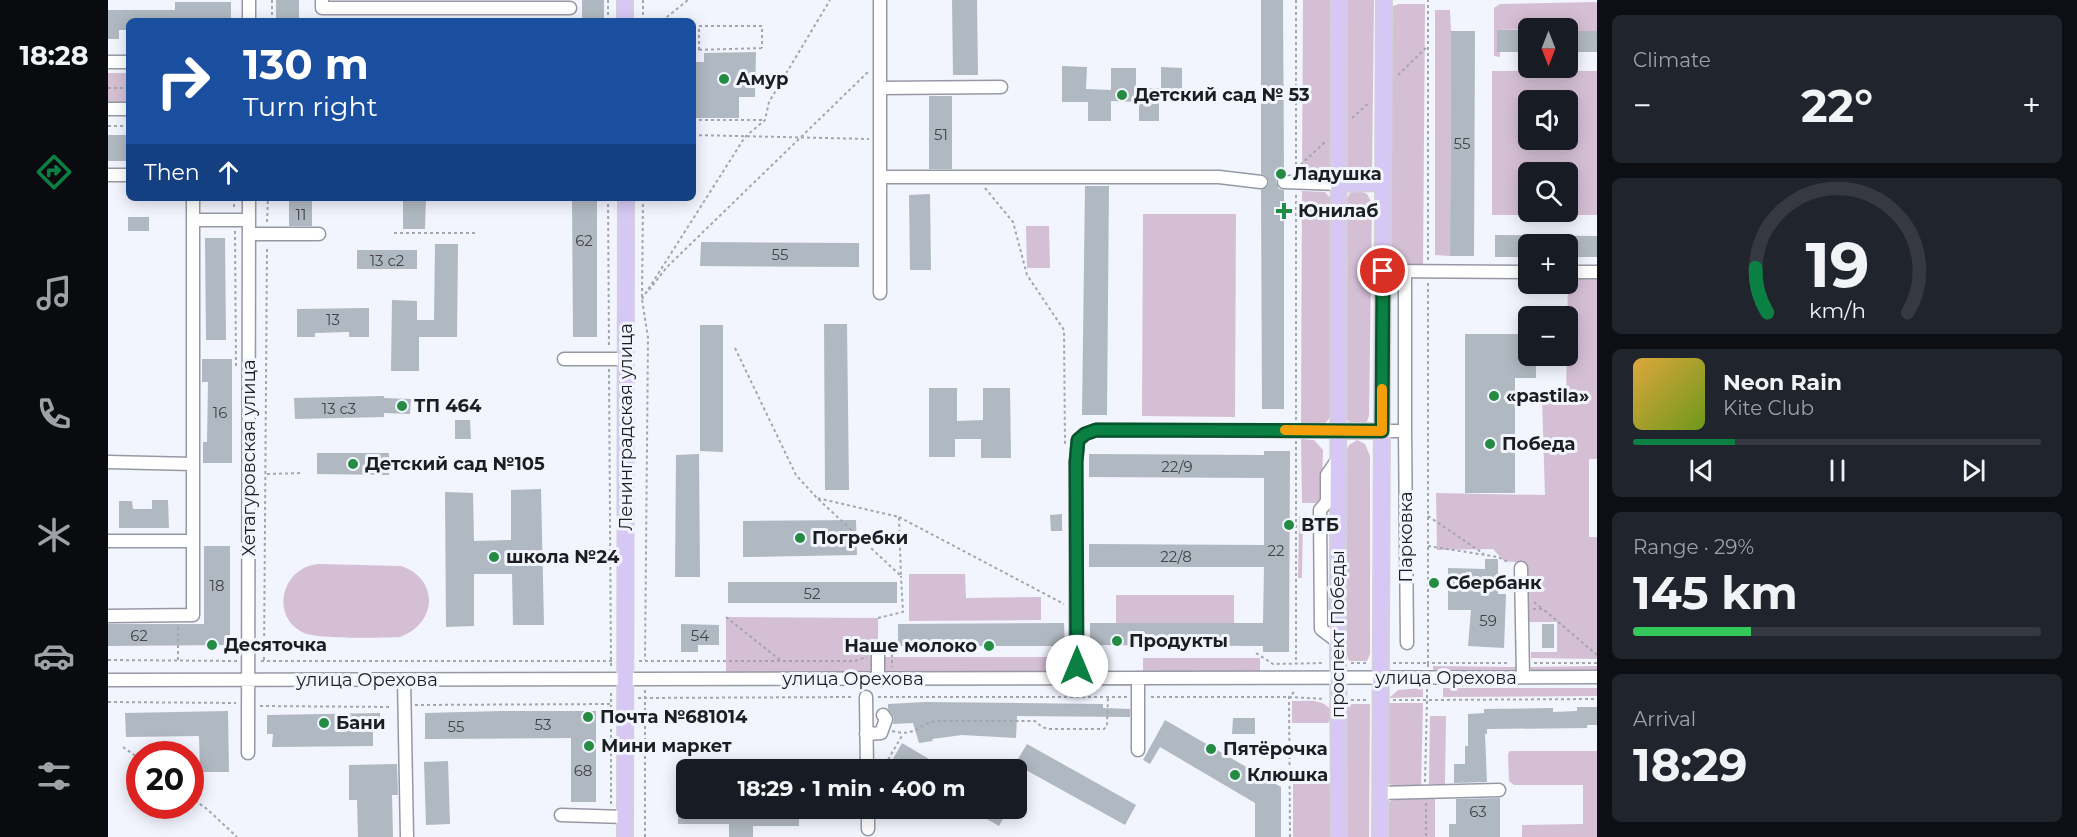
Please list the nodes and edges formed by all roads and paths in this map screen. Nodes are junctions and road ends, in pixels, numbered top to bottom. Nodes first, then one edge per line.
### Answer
1 (249, 0) edge
2 (272, 0) edge
3 (322, 0) edge
4 (608, 0) edge
5 (625, 0) edge
6 (643, 0) edge
7 (688, 0) edge
8 (830, 0) edge
9 (880, 0) edge
10 (1296, 0) edge
11 (1340, 0) edge
12 (1384, 0) edge
13 (1428, 0) edge
14 (488, 4) edge
15 (394, 10) edge
16 (570, 10) edge
17 (249, 18) edge
18 (272, 18) edge
19 (608, 18) edge
20 (625, 18) edge
21 (643, 18) edge
22 (666, 18) edge
23 (1428, 46) junction
24 (699, 50) joint
25 (880, 60) junction
26 (108, 62) edge
27 (126, 62) edge
28 (1001, 87) dead end
29 (108, 88) edge
30 (126, 88) edge
31 (880, 88) junction
32 (1384, 89) junction
33 (108, 109) edge
34 (126, 109) edge
35 (696, 120) edge
36 (765, 120) junction
37 (108, 126) edge
38 (126, 126) edge
39 (1339, 130) junction
40 (696, 135) edge
41 (745, 137) junction
42 (800, 138) junction
43 (880, 140) junction
44 (1296, 169) junction
45 (108, 175) edge
46 (126, 175) edge
47 (880, 177) junction
48 (976, 177) junction
49 (1261, 182) dead end
50 (1290, 182) junction
51 (1383, 183) junction
52 (1339, 184) junction
53 (193, 201) edge
54 (249, 201) edge
55 (268, 201) edge
56 (608, 201) edge
57 (626, 201) edge
58 (643, 201) edge
59 (193, 220) junction
60 (249, 220) junction
61 (394, 233) dead end
62 (475, 233) dead end
63 (249, 234) junction
64 (267, 234) junction
65 (319, 234) dead end
66 (1383, 271) junction
67 (1406, 271) junction
68 (1428, 271) junction
69 (1518, 272) edge
70 (1578, 272) edge
71 (1597, 272) edge
72 (880, 293) dead end
73 (642, 299) junction
74 (641, 338) dead end
75 (648, 338) junction
76 (735, 348) dead end
77 (564, 359) dead end
78 (609, 359) junction
79 (626, 359) junction
80 (1296, 430) junction
81 (1338, 431) junction
82 (1382, 431) junction
83 (1405, 431) junction
84 (1065, 450) dead end
85 (108, 462) edge
86 (192, 464) junction
87 (303, 473) dead end
88 (266, 474) junction
89 (817, 498) junction
90 (1428, 516) junction
91 (899, 517) junction
92 (193, 541) junction
93 (108, 542) edge
94 (1428, 546) junction
95 (1487, 555) junction
96 (1521, 568) joint
97 (901, 576) junction
98 (1076, 610) junction
99 (1521, 610) junction
100 (108, 616) edge
101 (178, 616) junction
102 (726, 617) dead end
103 (878, 618) dead end
104 (1407, 643) dead end
105 (878, 654) joint
106 (1597, 655) edge
107 (108, 660) edge
108 (178, 660) junction
109 (249, 661) junction
110 (264, 661) junction
111 (618, 661) junction
112 (781, 661) junction
113 (645, 662) junction
114 (1522, 663) junction
115 (1597, 663) edge
116 (1296, 664) dead end
117 (1523, 677) junction
118 (1597, 677) edge
119 (1076, 678) junction
120 (1138, 678) junction
121 (1338, 678) junction
122 (1380, 678) junction
123 (618, 679) junction
124 (645, 679) junction
125 (878, 679) junction
126 (108, 680) edge
127 (249, 680) junction
128 (404, 680) junction
129 (866, 697) junction
130 (1108, 697) junction
131 (1138, 697) junction
132 (618, 698) junction
133 (645, 698) junction
134 (1597, 699) edge
135 (108, 702) edge
136 (611, 704) junction
137 (404, 705) junction
138 (249, 712) junction
139 (883, 715) dead end
140 (884, 729) junction
141 (866, 734) junction
142 (903, 734) junction
143 (123, 747) dead end
144 (126, 749) edge
145 (1138, 750) dead end
146 (248, 753) dead end
147 (867, 759) edge
148 (888, 759) edge
149 (1499, 790) dead end
150 (1425, 792) junction
151 (1380, 793) junction
152 (204, 807) edge
153 (561, 815) dead end
154 (618, 817) junction
155 (868, 819) edge
156 (868, 829) dead end
157 (237, 837) edge
158 (407, 837) edge
159 (625, 837) edge
160 (645, 837) edge
161 (1290, 837) edge
162 (1339, 837) edge
163 (1380, 837) edge
164 (1426, 837) edge

1 - 17 street
2 - 18 path
3 - 15 street
4 - 19 path
5 - 20 main road
6 - 21 path
7 - 22 path
8 - 36 path
9 - 25 street
10 - 44 path
11 - 39 main road, проспект Победы
12 - 32 main road
13 - 23 path
14 - 15 street
14 - 16 street
23 - 32 path
23 - 68 path
24 - 24 path
25 - 31 street
25 - 42 path
26 - 27 street
28 - 31 street
29 - 30 path
31 - 43 street
32 - 39 path
32 - 51 main road
33 - 34 street
35 - 36 path
36 - 41 path
37 - 38 path
39 - 44 path
39 - 52 main road, проспект Победы
40 - 41 path
41 - 42 path
41 - 73 path
42 - 43 path
42 - 73 path
43 - 47 street
44 - 50 path
45 - 46 street
47 - 48 street
47 - 72 street
48 - 49 street
48 - 84 path
50 - 52 street
50 - 80 path
51 - 52 main road
51 - 66 main road
52 - 81 main road, проспект Победы
53 - 59 street
54 - 60 street, Хетагуровская улица
55 - 64 path
56 - 78 path
57 - 79 main road, Ленинградская улица
58 - 73 path
59 - 60 street
59 - 86 street
60 - 63 street, Хетагуровская улица
61 - 62 path
63 - 64 street
63 - 109 street, Хетагуровская улица
64 - 65 street
64 - 88 path
66 - 67 street
66 - 82 main road
67 - 68 street
67 - 83 street, Парковка
68 - 69 street
68 - 90 path
70 - 71 street
73 - 75 path
74 - 75 path
75 - 113 path
76 - 89 path
77 - 78 street
78 - 79 street
78 - 111 path
79 - 111 main road, Ленинградская улица
80 - 81 street
80 - 98 street
80 - 116 path
81 - 82 main road
81 - 121 main road, проспект Победы
82 - 83 street
82 - 122 main road
83 - 104 street, Парковка
85 - 86 street
86 - 92 street
87 - 88 path
88 - 110 path
89 - 91 path
89 - 97 path
90 - 94 path
90 - 95 path
91 - 97 path
91 - 98 path
92 - 93 street
92 - 101 street
94 - 95 path
94 - 114 path
95 - 96 path
96 - 99 street
97 - 103 path
98 - 119 street
99 - 106 path
99 - 114 street
100 - 101 street
101 - 108 path
102 - 112 path
105 - 112 path
105 - 125 street
107 - 108 path
108 - 109 path
109 - 110 path
109 - 127 street, Хетагуровская улица
110 - 111 path
111 - 113 path
111 - 123 main road, Ленинградская улица
111 - 123 path
112 - 113 path
114 - 115 path
114 - 117 street
117 - 118 street, улица Орехова
117 - 122 street, улица Орехова
119 - 120 street, улица Орехова
119 - 125 street, улица Орехова
120 - 121 street, улица Орехова
120 - 131 street
121 - 122 street, улица Орехова
121 - 162 main road, проспект Победы
122 - 151 main road
123 - 124 street, улица Орехова
123 - 128 street, улица Орехова
123 - 132 main road, Ленинградская улица
123 - 132 path
124 - 125 street, улица Орехова
124 - 133 path
126 - 127 street, улица Орехова
127 - 128 street, улица Орехова
127 - 138 street, Хетагуровская улица
128 - 137 street
129 - 130 path
129 - 133 path
129 - 141 street
130 - 131 path
130 - 142 path
131 - 145 street
131 - 161 path
132 - 133 path
132 - 136 path
132 - 154 main road, Ленинградская улица
133 - 160 path
134 - 150 path
135 - 138 path
136 - 137 path
136 - 154 path
137 - 138 path
137 - 158 street
138 - 146 street, Хетагуровская улица
139 - 140 street
140 - 141 street
140 - 142 path
141 - 147 street
142 - 148 path
143 - 144 path
149 - 150 street
150 - 151 street
150 - 164 path
151 - 163 main road
152 - 157 path
153 - 154 street
154 - 159 main road, Ленинградская улица
155 - 156 street

